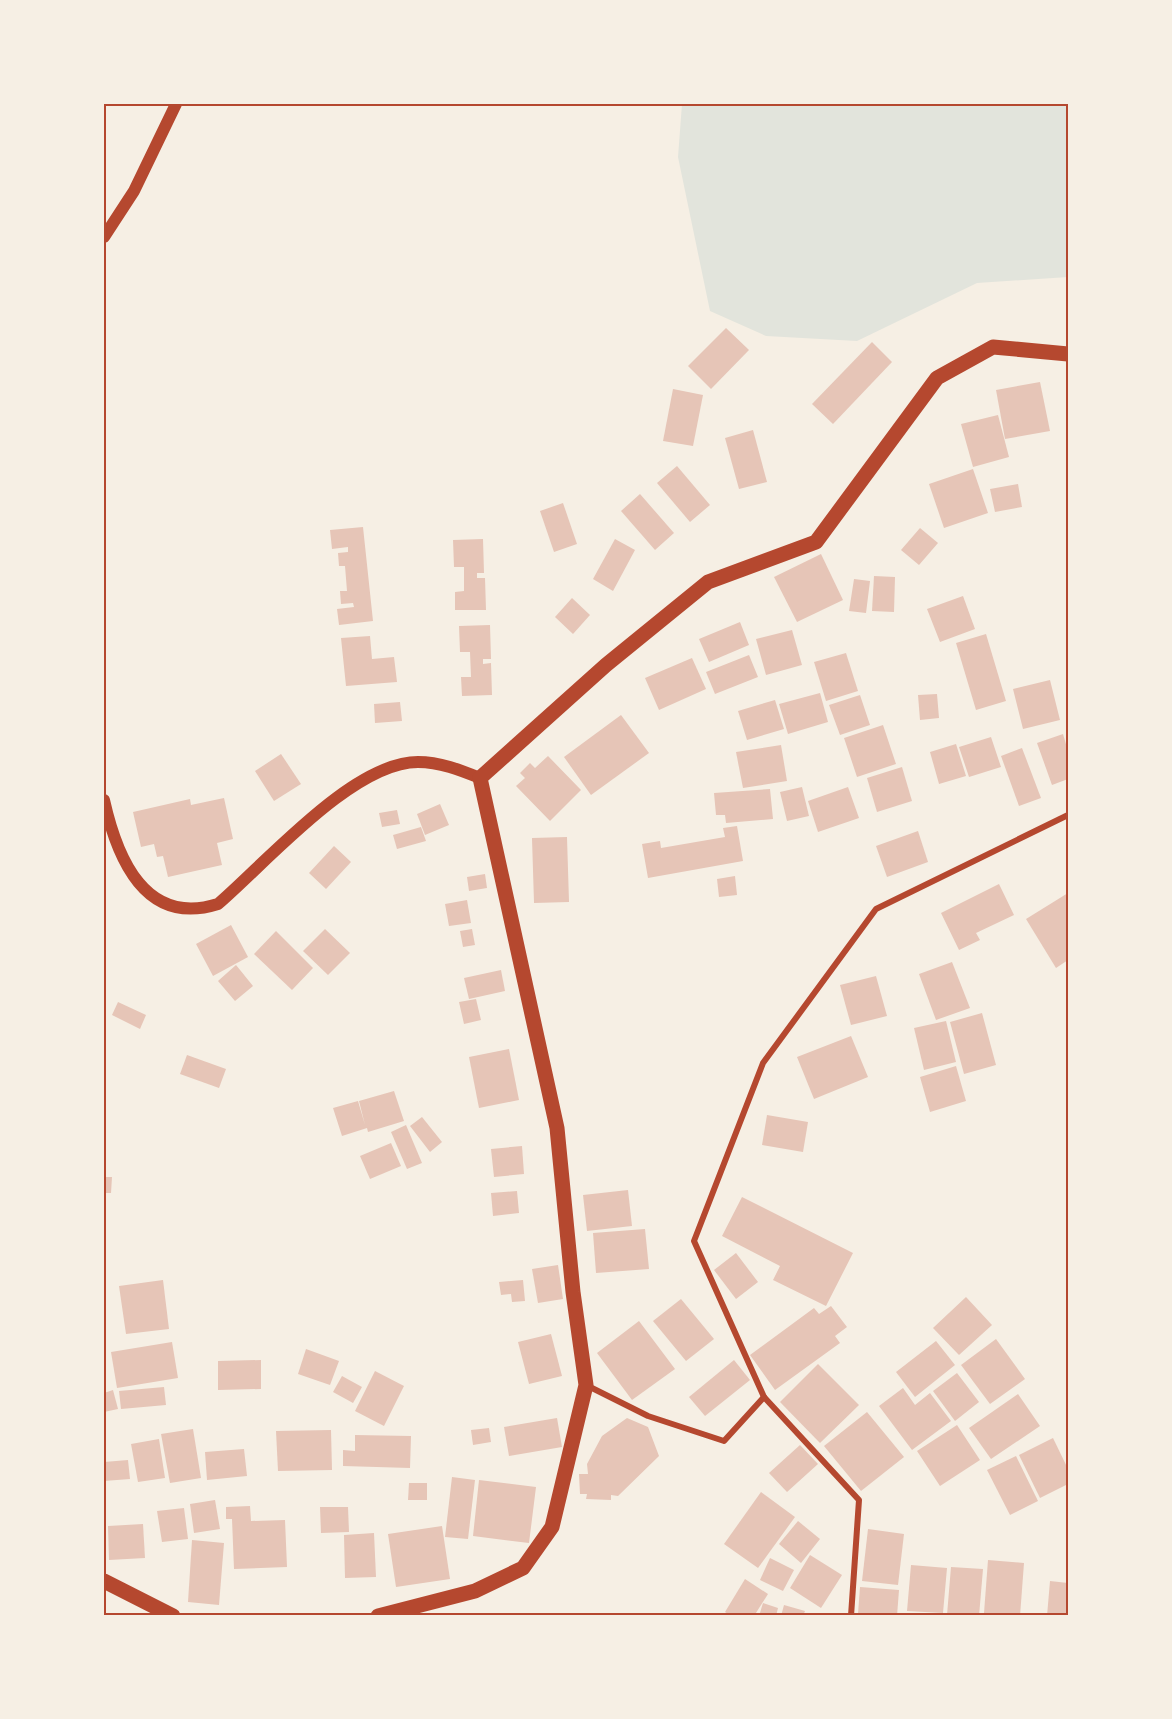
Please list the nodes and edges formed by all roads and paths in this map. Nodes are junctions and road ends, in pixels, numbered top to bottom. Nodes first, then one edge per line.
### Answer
1 (176, 104) edge
2 (104, 237) edge
3 (1068, 354) edge
4 (480, 778) junction
5 (104, 807) edge
6 (1068, 815) edge
7 (586, 1385) junction
8 (764, 1397) junction
9 (104, 1581) edge
10 (172, 1616) edge
11 (378, 1616) edge
12 (851, 1616) edge

1 - 2 main road
3 - 4 main road
4 - 5 main road
4 - 7 main road
6 - 8 street
7 - 8 street
7 - 11 main road
8 - 12 street
9 - 10 main road

